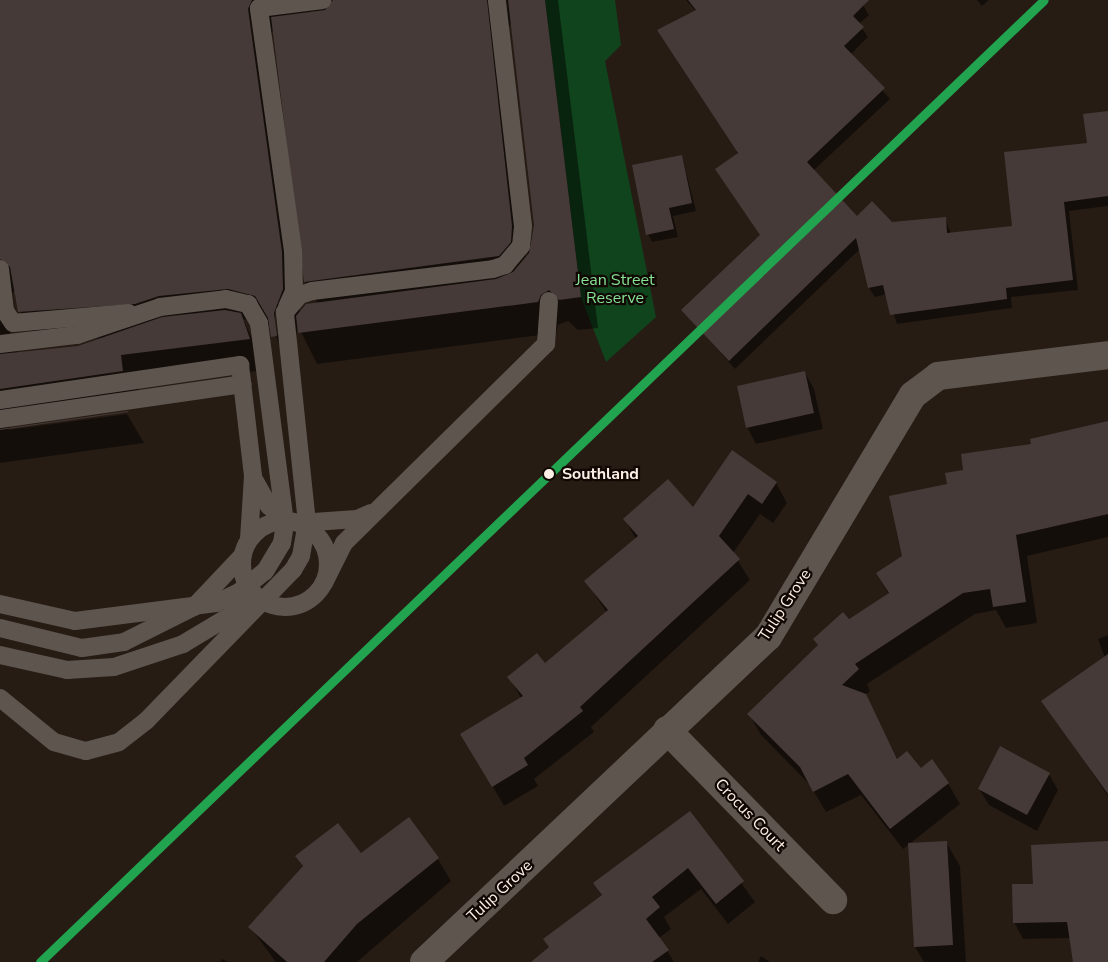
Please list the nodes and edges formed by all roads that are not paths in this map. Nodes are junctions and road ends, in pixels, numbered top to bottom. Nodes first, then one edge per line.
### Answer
1 (323, 0) edge
2 (497, 2) edge
3 (0, 269) edge
4 (549, 301) dead end
5 (137, 312) junction
6 (285, 312) junction
7 (0, 344) edge
8 (1108, 354) edge
9 (242, 384) junction
10 (0, 400) edge
11 (0, 419) edge
12 (253, 476) junction
13 (387, 505) junction
14 (293, 522) junction
15 (246, 547) junction
16 (324, 582) junction
17 (254, 594) junction
18 (0, 604) edge
19 (0, 628) edge
20 (0, 655) edge
21 (0, 698) edge
22 (667, 730) junction
23 (833, 900) dead end
24 (424, 962) edge

1 - 6 lane
2 - 6 lane
3 - 5 lane
4 - 13 lane
5 - 7 lane
5 - 18 lane
6 - 21 lane
8 - 22 street, Tulip Grove
9 - 10 lane
9 - 11 lane
9 - 12 lane
12 - 14 lane
12 - 15 lane
13 - 14 lane
13 - 16 lane
14 - 15 lane
14 - 16 lane
15 - 17 lane
15 - 19 lane
16 - 17 lane
17 - 20 lane
22 - 23 street, Crocus Court
22 - 24 street, Tulip Grove

